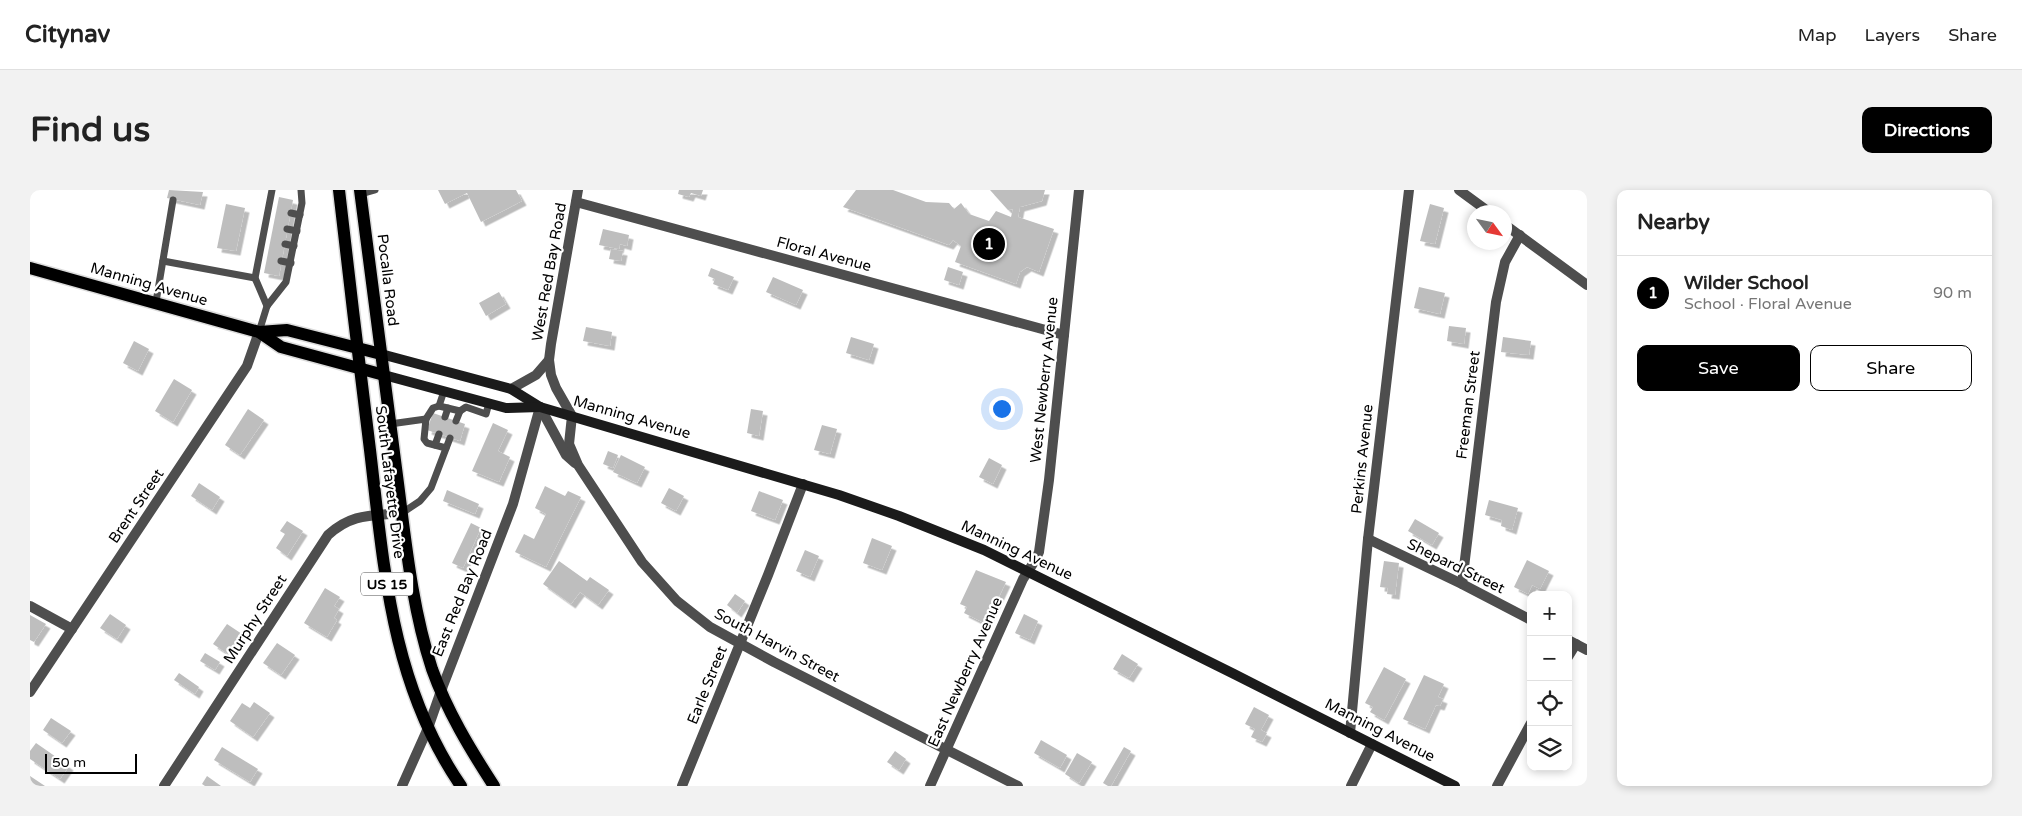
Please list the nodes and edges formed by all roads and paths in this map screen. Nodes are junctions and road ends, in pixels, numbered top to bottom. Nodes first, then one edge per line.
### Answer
1 (272, 190) edge
2 (301, 190) edge
3 (338, 190) edge
4 (375, 190) edge
5 (578, 190) edge
6 (1079, 190) edge
7 (1409, 190) edge
8 (1459, 190) edge
9 (361, 192) edge
10 (173, 200) dead end
11 (576, 202) junction
12 (1480, 205) edge
13 (268, 209) junction
14 (276, 210) dead end
15 (290, 213) dead end
16 (300, 215) junction
17 (265, 224) junction
18 (273, 226) dead end
19 (288, 229) dead end
20 (1512, 230) edge
21 (297, 232) junction
22 (1520, 235) junction
23 (262, 240) junction
24 (270, 242) dead end
25 (285, 244) dead end
26 (294, 246) junction
27 (259, 257) junction
28 (267, 259) dead end
29 (163, 261) junction
30 (281, 261) dead end
31 (291, 263) junction
32 (30, 268) edge
33 (255, 278) junction
34 (1587, 285) edge
35 (156, 302) junction
36 (266, 306) junction
37 (259, 332) junction
38 (1064, 335) junction
39 (358, 348) junction
40 (381, 354) junction
41 (549, 360) junction
42 (360, 368) junction
43 (384, 375) junction
44 (511, 389) junction
45 (444, 391) junction
46 (489, 403) junction
47 (439, 406) junction
48 (540, 407) junction
49 (448, 408) junction
50 (460, 411) junction
51 (572, 416) junction
52 (445, 418) dead end
53 (426, 419) junction
54 (456, 421) dead end
55 (390, 424) junction
56 (439, 434) dead end
57 (450, 438) dead end
58 (434, 445) junction
59 (446, 448) junction
60 (578, 466) junction
61 (803, 484) junction
62 (402, 513) junction
63 (378, 515) junction
64 (1368, 540) junction
65 (1028, 571) junction
66 (1462, 584) junction
67 (30, 606) edge
68 (1527, 618) edge
69 (72, 629) junction
70 (1572, 642) edge
71 (740, 644) junction
72 (1587, 650) edge
73 (441, 690) junction
74 (30, 692) edge
75 (1529, 726) edge
76 (428, 728) junction
77 (1350, 733) junction
78 (1372, 744) junction
79 (946, 750) junction
80 (164, 786) edge
81 (402, 786) edge
82 (461, 786) edge
83 (494, 786) edge
84 (682, 786) edge
85 (930, 786) edge
86 (1018, 786) edge
87 (1351, 786) edge
88 (1455, 786) edge
89 (1497, 786) edge

1 - 13 lane
2 - 16 lane
3 - 39 main road, US 15
4 - 9 lane
5 - 11 street, West Red Bay Road
6 - 38 street, West Newberry Avenue
7 - 64 street, Perkins Avenue
8 - 12 street
9 - 40 main road, Pocalla Road / US 15
10 - 29 lane
11 - 38 street, Floral Avenue
11 - 41 street, West Red Bay Road
13 - 14 lane
13 - 17 lane
15 - 16 lane
16 - 21 lane
17 - 18 lane
17 - 23 lane
19 - 21 lane
20 - 22 street
21 - 26 lane
22 - 34 street
22 - 66 street, Freeman Street
23 - 24 lane
23 - 27 lane
25 - 26 lane
26 - 31 lane
27 - 28 lane
27 - 33 lane
29 - 33 lane
29 - 35 lane
30 - 31 lane
31 - 36 lane
32 - 35 main road, Manning Avenue
33 - 36 lane
35 - 37 main road, Manning Avenue
36 - 37 lane
37 - 39 main road, Manning Avenue
37 - 42 main road, Manning Avenue
37 - 69 street, Brent Street
38 - 65 street, West Newberry Avenue
39 - 40 main road, Manning Avenue
39 - 42 main road, South Lafayette Drive / US 15
40 - 43 main road, Pocalla Road / US 15
40 - 44 main road, Manning Avenue
41 - 44 street, West Red Bay Road
41 - 51 street, West Red Bay Road
42 - 43 main road, Manning Avenue
42 - 63 main road, South Lafayette Drive / US 15
43 - 45 main road, Manning Avenue
43 - 55 main road, South Lafayette Drive / US 15
44 - 48 main road, Manning Avenue
45 - 46 main road, Manning Avenue
45 - 47 lane
46 - 48 main road, Manning Avenue
46 - 50 lane
47 - 49 lane
47 - 53 lane
48 - 51 main road, Manning Avenue
48 - 60 street, South Harvin Street
48 - 73 street, East Red Bay Road
49 - 50 lane
49 - 52 lane
50 - 54 lane
51 - 60 street, South Harvin Street
51 - 61 main road, Manning Avenue
53 - 55 lane
53 - 58 lane
55 - 62 main road, South Lafayette Drive / US 15
56 - 58 lane
57 - 59 lane
58 - 59 lane
59 - 62 lane
60 - 71 street, South Harvin Street
61 - 65 main road, Manning Avenue
61 - 71 street, Earle Street
62 - 63 street, Murphy Street
62 - 73 main road, South Lafayette Drive / US 15
63 - 76 main road, South Lafayette Drive / US 15
63 - 80 street, Murphy Street
64 - 66 street, Shepard Street
64 - 77 street, Perkins Avenue
65 - 77 main road, Manning Avenue
65 - 79 street, East Newberry Avenue
66 - 68 street, Shepard Street
67 - 69 street
69 - 74 street, Brent Street
70 - 72 street
71 - 79 street, South Harvin Street
71 - 84 street, Earle Street
73 - 76 street, East Red Bay Road
73 - 83 main road, South Lafayette Drive / US 15
75 - 89 street
76 - 81 street, East Red Bay Road
76 - 82 main road, South Lafayette Drive / US 15
77 - 78 main road, Manning Avenue
78 - 87 street
78 - 88 main road, Manning Avenue
79 - 85 street, East Newberry Avenue
79 - 86 street, South Harvin Street

